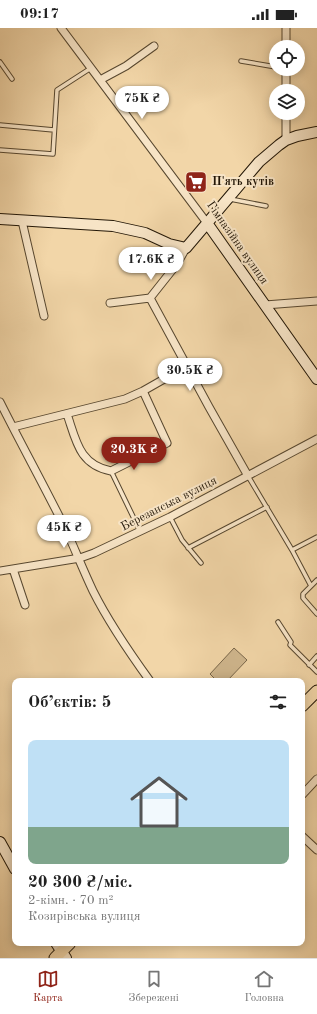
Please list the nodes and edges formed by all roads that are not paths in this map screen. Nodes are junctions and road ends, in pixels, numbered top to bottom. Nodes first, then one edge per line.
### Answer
1 (61, 28) edge
2 (286, 28) edge
3 (286, 40) edge
4 (154, 46) dead end
5 (241, 61) dead end
6 (0, 62) edge
7 (269, 66) edge
8 (91, 68) junction
9 (12, 79) dead end
10 (100, 80) junction
11 (286, 120) edge
12 (0, 125) edge
13 (54, 130) junction
14 (317, 132) edge
15 (286, 140) junction
16 (0, 150) edge
17 (229, 198) junction
18 (266, 206) dead end
19 (0, 219) edge
20 (22, 221) junction
21 (207, 223) junction
22 (186, 248) junction
23 (150, 298) junction
24 (317, 301) edge
25 (110, 303) dead end
26 (265, 305) junction
27 (44, 316) dead end
28 (187, 366) junction
29 (317, 379) edge
30 (143, 391) junction
31 (0, 402) edge
32 (66, 414) junction
33 (13, 427) junction
34 (317, 438) edge
35 (112, 471) junction
36 (248, 476) junction
37 (267, 507) junction
38 (170, 517) junction
39 (140, 531) junction
40 (317, 537) edge
41 (188, 548) junction
42 (292, 550) junction
43 (80, 558) junction
44 (201, 563) dead end
45 (13, 569) junction
46 (0, 571) edge
47 (317, 580) edge
48 (311, 586) junction
49 (25, 605) dead end
50 (317, 614) edge
51 (278, 622) dead end
52 (317, 656) edge
53 (309, 665) junction
54 (317, 672) edge
55 (148, 678) edge
56 (317, 691) edge
57 (305, 703) edge
58 (317, 779) edge
59 (305, 792) edge
60 (305, 839) edge
61 (0, 842) edge
62 (317, 850) edge
63 (12, 864) edge
64 (67, 946) edge
65 (59, 953) edge

1 - 8 street, Гімназійна вулиця
2 - 3 street
4 - 10 street
5 - 7 lane
6 - 9 lane
8 - 10 street, Гімназійна вулиця
8 - 13 lane
10 - 21 street, Гімназійна вулиця
11 - 15 street
12 - 13 lane
13 - 16 lane
14 - 15 street
15 - 17 street
17 - 18 lane
17 - 21 street
19 - 20 street
20 - 22 street
20 - 27 street
21 - 22 street
21 - 26 street, Гімназійна вулиця
22 - 23 street
23 - 25 street
23 - 28 street
24 - 26 street
26 - 29 street, Гімназійна вулиця
28 - 30 street
28 - 36 street
30 - 32 street
30 - 35 street
31 - 33 street
32 - 33 street
32 - 35 street
33 - 43 street
34 - 36 street, Березанська вулиця
35 - 39 lane
36 - 37 lane
36 - 38 street, Березанська вулиця
37 - 41 lane
37 - 42 lane
38 - 39 street, Березанська вулиця
38 - 41 lane
39 - 43 street, Березанська вулиця
40 - 42 lane
41 - 44 lane
42 - 48 lane
43 - 45 street, Березанська вулиця
43 - 55 street
45 - 46 street, Березанська вулиця
45 - 49 street
47 - 48 lane
48 - 50 lane
51 - 53 lane
52 - 53 lane
53 - 54 lane
56 - 57 main road
58 - 59 street
60 - 62 street
61 - 63 street
64 - 65 main road

